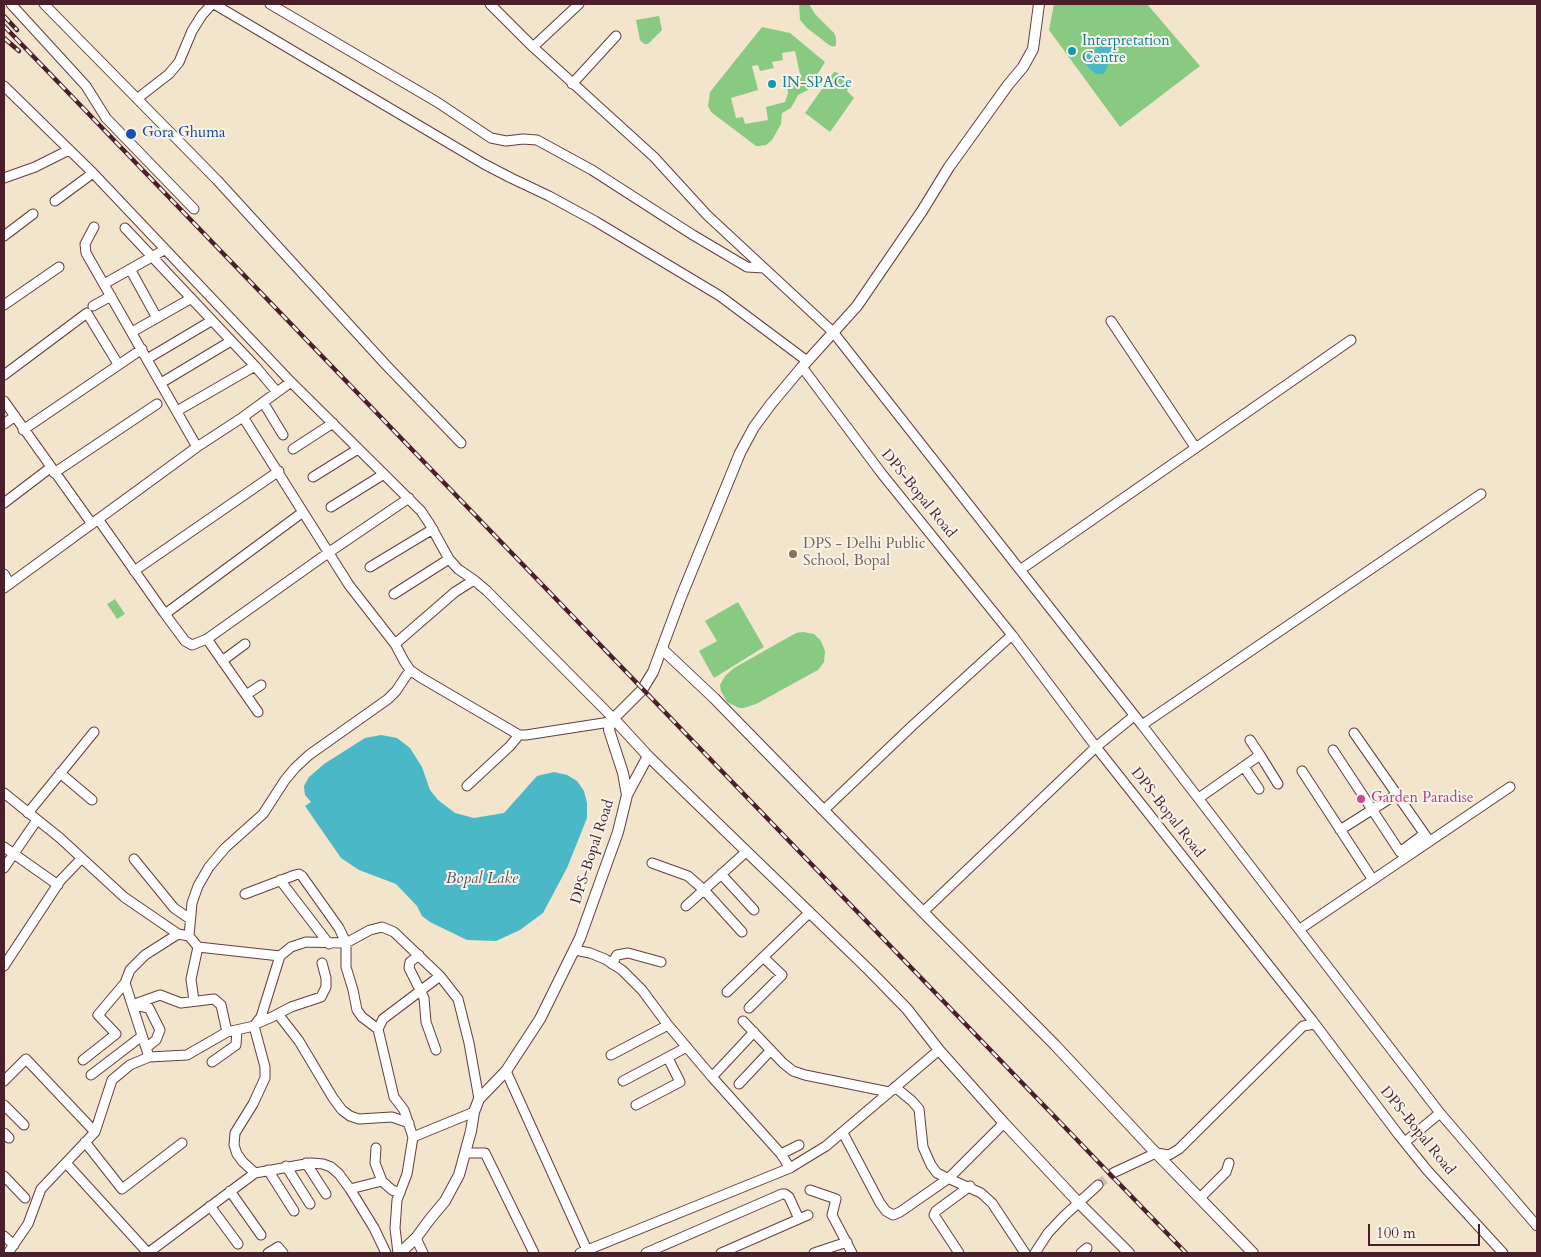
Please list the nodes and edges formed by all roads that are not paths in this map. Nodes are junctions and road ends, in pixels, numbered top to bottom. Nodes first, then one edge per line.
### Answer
1 (12, 4) edge
2 (44, 4) edge
3 (213, 4) edge
4 (270, 4) edge
5 (491, 4) edge
6 (579, 4) edge
7 (1039, 4) edge
8 (616, 36) dead end
9 (533, 47) junction
10 (572, 84) junction
11 (4, 86) edge
12 (4, 96) edge
13 (15, 97) junction
14 (138, 98) junction
15 (69, 150) junction
16 (93, 173) junction
17 (4, 178) edge
18 (55, 201) dead end
19 (194, 209) dead end
20 (33, 214) dead end
21 (94, 227) dead end
22 (126, 228) dead end
23 (4, 236) edge
24 (164, 250) junction
25 (153, 257) junction
26 (59, 267) dead end
27 (764, 268) junction
28 (130, 269) junction
29 (104, 284) junction
30 (111, 296) junction
31 (190, 299) junction
32 (4, 305) edge
33 (93, 306) dead end
34 (157, 318) junction
35 (211, 321) junction
36 (1111, 321) dead end
37 (132, 332) junction
38 (833, 332) junction
39 (1351, 340) dead end
40 (230, 341) junction
41 (142, 349) junction
42 (147, 359) junction
43 (807, 361) junction
44 (118, 364) junction
45 (255, 366) junction
46 (4, 375) edge
47 (291, 382) junction
48 (160, 383) junction
49 (277, 392) junction
50 (4, 401) edge
51 (263, 402) junction
52 (157, 404) dead end
53 (177, 411) junction
54 (14, 416) junction
55 (243, 417) junction
56 (333, 423) junction
57 (4, 424) edge
58 (23, 430) junction
59 (283, 435) dead end
60 (461, 443) dead end
61 (197, 447) junction
62 (1195, 447) junction
63 (293, 449) dead end
64 (358, 449) junction
65 (52, 470) junction
66 (279, 471) junction
67 (384, 474) junction
68 (313, 477) dead end
69 (1481, 494) dead end
70 (409, 498) junction
71 (4, 503) edge
72 (331, 507) dead end
73 (303, 512) junction
74 (95, 521) junction
75 (433, 528) junction
76 (328, 553) junction
77 (449, 559) junction
78 (370, 567) dead end
79 (1020, 570) junction
80 (134, 571) junction
81 (4, 574) edge
82 (474, 580) junction
83 (7, 586) edge
84 (394, 594) dead end
85 (164, 614) junction
86 (1012, 635) junction
87 (207, 639) junction
88 (245, 644) dead end
89 (395, 644) junction
90 (662, 649) junction
91 (222, 661) junction
92 (410, 670) junction
93 (261, 685) dead end
94 (246, 695) junction
95 (258, 712) dead end
96 (1134, 716) junction
97 (612, 720) junction
98 (1142, 725) junction
99 (94, 732) dead end
100 (1354, 734) dead end
101 (519, 735) junction
102 (1250, 740) dead end
103 (1096, 747) junction
104 (1333, 750) dead end
105 (648, 756) junction
106 (1260, 756) junction
107 (1244, 767) junction
108 (1302, 771) dead end
109 (60, 773) junction
110 (1278, 784) dead end
111 (467, 786) dead end
112 (1510, 786) dead end
113 (1259, 789) dead end
114 (4, 793) edge
115 (1396, 794) junction
116 (627, 795) junction
117 (1199, 798) junction
118 (92, 800) dead end
119 (824, 810) junction
120 (1372, 810) junction
121 (28, 813) junction
122 (37, 820) junction
123 (1340, 830) junction
124 (1427, 838) junction
125 (4, 847) edge
126 (746, 852) junction
127 (13, 854) junction
128 (81, 860) junction
129 (134, 860) dead end
130 (652, 863) dead end
131 (4, 868) edge
132 (721, 874) junction
133 (280, 880) junction
134 (1374, 880) junction
135 (58, 885) junction
136 (704, 890) junction
137 (246, 894) dead end
138 (686, 906) dead end
139 (754, 910) dead end
140 (923, 912) junction
141 (809, 913) junction
142 (190, 919) junction
143 (1300, 929) junction
144 (742, 932) dead end
145 (178, 934) junction
146 (190, 936) junction
147 (346, 943) junction
148 (329, 944) junction
149 (198, 948) junction
150 (575, 950) junction
151 (419, 955) junction
152 (280, 956) junction
153 (763, 957) junction
154 (661, 962) dead end
155 (322, 963) dead end
156 (612, 964) junction
157 (4, 966) edge
158 (440, 976) junction
159 (125, 983) junction
160 (421, 990) junction
161 (727, 992) dead end
162 (194, 1001) junction
163 (132, 1005) junction
164 (749, 1008) dead end
165 (278, 1014) junction
166 (743, 1021) dead end
167 (256, 1024) junction
168 (1315, 1024) junction
169 (668, 1025) junction
170 (378, 1029) junction
171 (237, 1030) junction
172 (227, 1032) junction
173 (754, 1032) junction
174 (142, 1036) junction
175 (687, 1047) junction
176 (436, 1050) dead end
177 (771, 1050) junction
178 (939, 1050) junction
179 (148, 1052) junction
180 (611, 1056) dead end
181 (668, 1058) junction
182 (82, 1060) dead end
183 (212, 1062) dead end
184 (506, 1071) junction
185 (91, 1075) dead end
186 (712, 1077) junction
187 (4, 1081) edge
188 (623, 1081) dead end
189 (738, 1084) dead end
190 (892, 1090) junction
191 (479, 1099) junction
192 (4, 1105) edge
193 (636, 1105) dead end
194 (474, 1112) junction
195 (1440, 1113) junction
196 (409, 1123) junction
197 (1004, 1123) junction
198 (24, 1125) dead end
199 (95, 1132) junction
200 (843, 1133) junction
201 (413, 1137) junction
202 (85, 1142) junction
203 (182, 1142) dead end
204 (1405, 1142) junction
205 (798, 1145) dead end
206 (376, 1148) dead end
207 (466, 1153) junction
208 (1156, 1153) junction
209 (782, 1154) junction
210 (66, 1162) junction
211 (306, 1163) junction
212 (1229, 1163) dead end
213 (286, 1166) junction
214 (790, 1168) junction
215 (268, 1170) junction
216 (254, 1172) junction
217 (1114, 1173) tunnel mouth
218 (4, 1176) edge
219 (949, 1178) junction
220 (382, 1181) junction
221 (1098, 1185) tunnel mouth
222 (970, 1186) junction
223 (350, 1188) junction
224 (810, 1190) dead end
225 (230, 1191) junction
226 (400, 1193) junction
227 (326, 1194) dead end
228 (25, 1198) dead end
229 (1200, 1198) junction
230 (1078, 1202) junction
231 (310, 1204) dead end
232 (210, 1206) junction
233 (294, 1211) dead end
234 (1537, 1226) edge
235 (261, 1235) dead end
236 (4, 1236) edge
237 (416, 1238) junction
238 (847, 1242) junction
239 (238, 1244) dead end
240 (14, 1245) junction
241 (742, 1249) edge
242 (583, 1252) edge
243 (8, 1253) edge
244 (148, 1253) edge
245 (268, 1253) edge
246 (282, 1253) edge
247 (386, 1253) edge
248 (399, 1253) edge
249 (423, 1253) edge
250 (534, 1253) edge
251 (646, 1253) edge
252 (721, 1253) edge
253 (817, 1253) edge
254 (852, 1253) edge
255 (959, 1253) edge
256 (1025, 1253) edge
257 (1035, 1253) edge
258 (1129, 1253) edge
259 (1253, 1253) edge
260 (1504, 1253) edge

1 - 19 street
2 - 14 street
3 - 14 street
3 - 43 street, DPS-Bopal Road
4 - 27 street
5 - 9 street
6 - 9 street
7 - 38 street
8 - 10 street
9 - 10 street
10 - 27 street
11 - 13 street
12 - 13 street
13 - 15 street
14 - 60 street
15 - 16 street
15 - 17 street
16 - 18 street
16 - 24 street
20 - 23 street
21 - 29 street
22 - 25 street
24 - 25 street
24 - 47 street
25 - 28 street
25 - 31 street
26 - 32 street
27 - 38 street
28 - 29 street
28 - 34 street
29 - 30 street
30 - 33 street
30 - 37 street
31 - 34 street
31 - 35 street
34 - 37 street
35 - 40 street
35 - 42 street
36 - 62 street
37 - 41 street
38 - 43 street
38 - 79 street
39 - 62 street
40 - 45 street
40 - 48 street
41 - 42 street
41 - 44 street
42 - 48 street
43 - 86 street, DPS-Bopal Road
43 - 90 street
44 - 46 street
44 - 58 street
45 - 49 street
45 - 53 street
47 - 49 street
47 - 56 street
48 - 53 street
49 - 51 street
50 - 54 street
51 - 55 street
51 - 59 street
52 - 65 street
53 - 61 street
54 - 57 street
54 - 58 street
55 - 61 street
55 - 66 street
56 - 63 street
56 - 64 street
58 - 65 street
61 - 74 street
62 - 79 street
64 - 67 street
64 - 68 street
65 - 71 street
65 - 74 street
66 - 73 street
66 - 80 street
67 - 70 street
67 - 72 street
69 - 98 street
70 - 75 street
70 - 76 street
73 - 76 street
73 - 85 street
74 - 80 street
74 - 83 street
75 - 77 street
75 - 78 street
76 - 87 street
76 - 89 street
77 - 82 street
77 - 84 street
79 - 96 street
80 - 85 street
81 - 83 street
82 - 89 street
82 - 97 street
85 - 87 street
86 - 103 street, DPS-Bopal Road
86 - 119 street
87 - 91 street
88 - 91 street
89 - 92 street
90 - 97 street
90 - 119 street
91 - 94 street
92 - 101 street
92 - 142 street
93 - 94 street
94 - 95 street
96 - 98 street
96 - 103 street
97 - 101 street
97 - 105 street
97 - 116 street, DPS-Bopal Road
98 - 117 street
99 - 109 street
100 - 115 street
101 - 111 street
102 - 106 street
103 - 140 street
103 - 168 street, DPS-Bopal Road
104 - 120 street
105 - 116 street
105 - 126 street
106 - 107 street
106 - 110 street
107 - 113 street
107 - 117 street
108 - 123 street
109 - 118 street
109 - 121 street
112 - 124 street
114 - 121 street
115 - 120 street
115 - 124 street
116 - 150 street, DPS-Bopal Road
117 - 143 street
119 - 140 street
120 - 123 street
120 - 124 street
121 - 122 street
122 - 127 street
122 - 128 street
123 - 134 street
124 - 134 street
125 - 127 street
126 - 132 street
126 - 141 street
127 - 131 street
127 - 135 street
128 - 135 street
128 - 145 street
129 - 142 street
130 - 136 street
132 - 136 street
132 - 139 street
133 - 137 street
133 - 147 street
133 - 148 street
134 - 143 street
135 - 157 street
136 - 138 street
136 - 144 street
140 - 208 street
141 - 153 street
141 - 178 street
142 - 146 street
143 - 195 street
145 - 146 street
145 - 159 street
146 - 149 street
147 - 148 street
147 - 151 street
147 - 170 street
148 - 152 street
149 - 152 street
149 - 162 street
150 - 156 street
150 - 184 street, DPS-Bopal Road
151 - 158 street
151 - 160 street
152 - 167 street
153 - 161 street
153 - 164 street
154 - 156 street
155 - 165 street
156 - 169 street
158 - 160 street
158 - 191 street
159 - 163 street
159 - 182 street
160 - 170 street
160 - 176 street
162 - 163 street
162 - 172 street
163 - 174 street
163 - 179 street
165 - 167 street
165 - 196 street
166 - 173 street
167 - 171 street
167 - 216 street
168 - 204 street, DPS-Bopal Road
168 - 208 street
169 - 175 street
169 - 180 street
170 - 196 street
171 - 172 street
171 - 183 street
172 - 179 street
173 - 177 street
173 - 186 street
174 - 179 street
174 - 185 street
175 - 181 street
175 - 186 street
177 - 189 street
177 - 190 street
178 - 190 street
178 - 197 street
179 - 199 street
181 - 188 street
181 - 193 street
184 - 191 street, DPS-Bopal Road
184 - 242 street
186 - 209 street
187 - 199 street
190 - 200 street
190 - 219 street
191 - 194 street
192 - 198 street
194 - 201 street
194 - 207 street
195 - 204 street
195 - 234 street
196 - 201 street
197 - 219 street
197 - 230 street
199 - 202 street
200 - 214 street
200 - 219 street
201 - 226 street
202 - 203 street
202 - 210 street
204 - 260 street, DPS-Bopal Road
205 - 209 street
206 - 220 street
207 - 237 street
207 - 250 street
208 - 217 street
208 - 229 street
209 - 214 street
210 - 240 street
210 - 244 street
211 - 213 street
211 - 223 street
211 - 227 street
212 - 229 street
213 - 215 street
213 - 231 street
214 - 242 street
215 - 216 street
215 - 233 street
216 - 225 street
218 - 228 street
219 - 222 street
220 - 223 street
220 - 226 street
221 - 230 street
222 - 255 street
222 - 256 street
223 - 247 street
224 - 238 street
225 - 232 street
225 - 235 street
226 - 248 street
229 - 259 street
230 - 257 street
230 - 258 street
232 - 239 street
232 - 244 street
236 - 240 street
237 - 248 street
237 - 249 street
238 - 253 street
238 - 254 street
240 - 243 street
241 - 251 street
241 - 252 street
245 - 246 street

